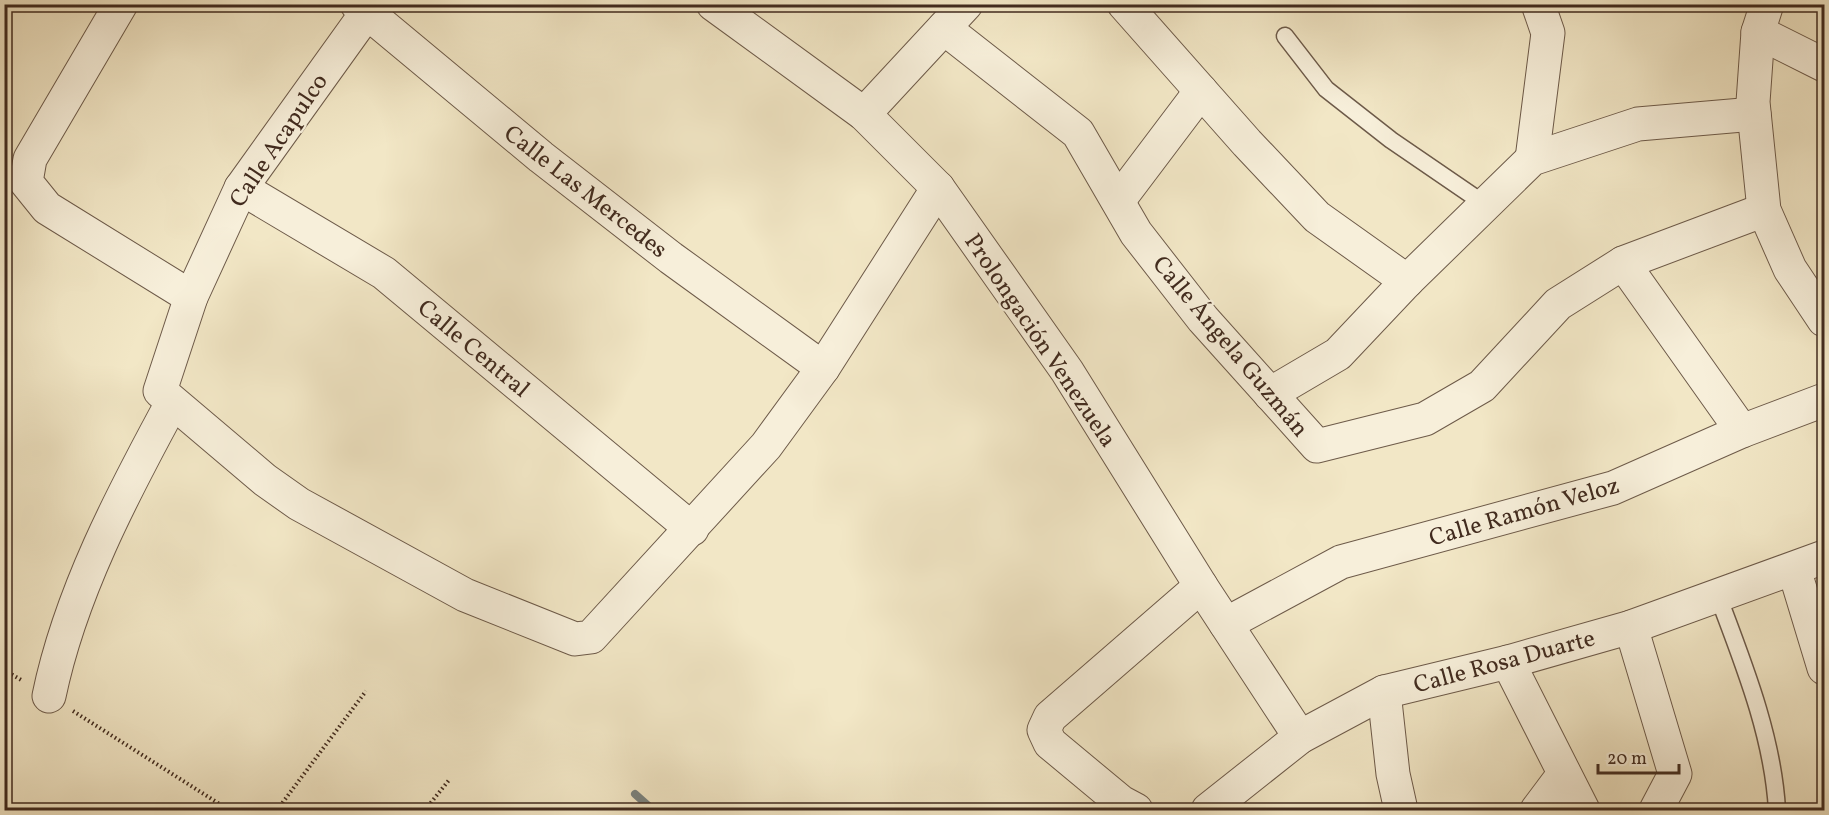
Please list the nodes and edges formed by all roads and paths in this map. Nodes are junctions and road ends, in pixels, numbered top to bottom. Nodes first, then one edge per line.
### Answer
1 (121, 4) edge
2 (713, 4) edge
3 (966, 4) edge
4 (1124, 4) edge
5 (1538, 4) edge
6 (366, 7) edge
7 (1762, 18) edge
8 (944, 28) junction
9 (1284, 36) dead end
10 (1824, 65) edge
11 (1201, 91) junction
12 (864, 114) junction
13 (1754, 114) junction
14 (1532, 159) junction
15 (241, 188) junction
16 (938, 188) junction
17 (1118, 201) junction
18 (1486, 205) junction
19 (1764, 210) junction
20 (1623, 263) junction
21 (1407, 281) junction
22 (191, 297) junction
23 (1824, 320) edge
24 (823, 368) junction
25 (166, 394) junction
26 (1270, 394) junction
27 (1824, 400) edge
28 (1742, 431) junction
29 (692, 529) junction
30 (1824, 557) edge
31 (1794, 569) junction
32 (1201, 586) junction
33 (1718, 596) junction
34 (1226, 624) junction
35 (1631, 627) junction
36 (1508, 662) junction
37 (1824, 668) edge
38 (4, 670) edge
39 (366, 691) dead end
40 (1384, 692) junction
41 (49, 696) junction
42 (1300, 737) junction
43 (1564, 774) junction
44 (449, 780) dead end
45 (229, 810) edge
46 (277, 810) edge
47 (425, 810) edge
48 (1136, 810) edge
49 (1208, 810) edge
50 (1401, 810) edge
51 (1536, 810) edge
52 (1583, 810) edge
53 (1656, 810) edge
54 (1777, 810) edge

1 - 22 street
2 - 12 street, Prolongación Venezuela
3 - 8 street
4 - 11 street
5 - 14 street
6 - 15 street, Calle Acapulco
6 - 24 street, Calle Las Mercedes
7 - 10 street
7 - 13 street
8 - 12 street
8 - 17 street, Calle Ángela Guzmán
9 - 18 lane
11 - 17 street
11 - 21 street
12 - 16 street, Prolongación Venezuela
13 - 14 street
13 - 19 street
14 - 18 street
15 - 22 street, Calle Acapulco
15 - 29 street, Calle Central
16 - 24 street
16 - 32 street, Prolongación Venezuela
17 - 26 street, Calle Ángela Guzmán
18 - 21 street
19 - 20 street, Calle Ángela Guzmán
19 - 23 street
20 - 26 street, Calle Ángela Guzmán
20 - 28 street
21 - 26 street
22 - 25 street, Calle Acapulco
24 - 29 street
25 - 29 street
25 - 41 street, Calle Acapulco
27 - 28 street, Calle Ramón Veloz
28 - 34 street, Calle Ramón Veloz
30 - 31 street, Calle Rosa Duarte
31 - 33 street, Calle Rosa Duarte
31 - 37 street
32 - 34 street, Prolongación Venezuela
32 - 48 street
33 - 35 street, Calle Rosa Duarte
33 - 54 lane
34 - 42 street, Prolongación Venezuela
35 - 36 street, Calle Rosa Duarte
35 - 53 street
36 - 40 street, Calle Rosa Duarte
36 - 43 street
38 - 41 path
39 - 46 path
40 - 42 street, Calle Rosa Duarte
40 - 50 street
41 - 45 path
42 - 49 street, Calle Rosa Duarte
43 - 51 street
43 - 52 street
44 - 47 path

